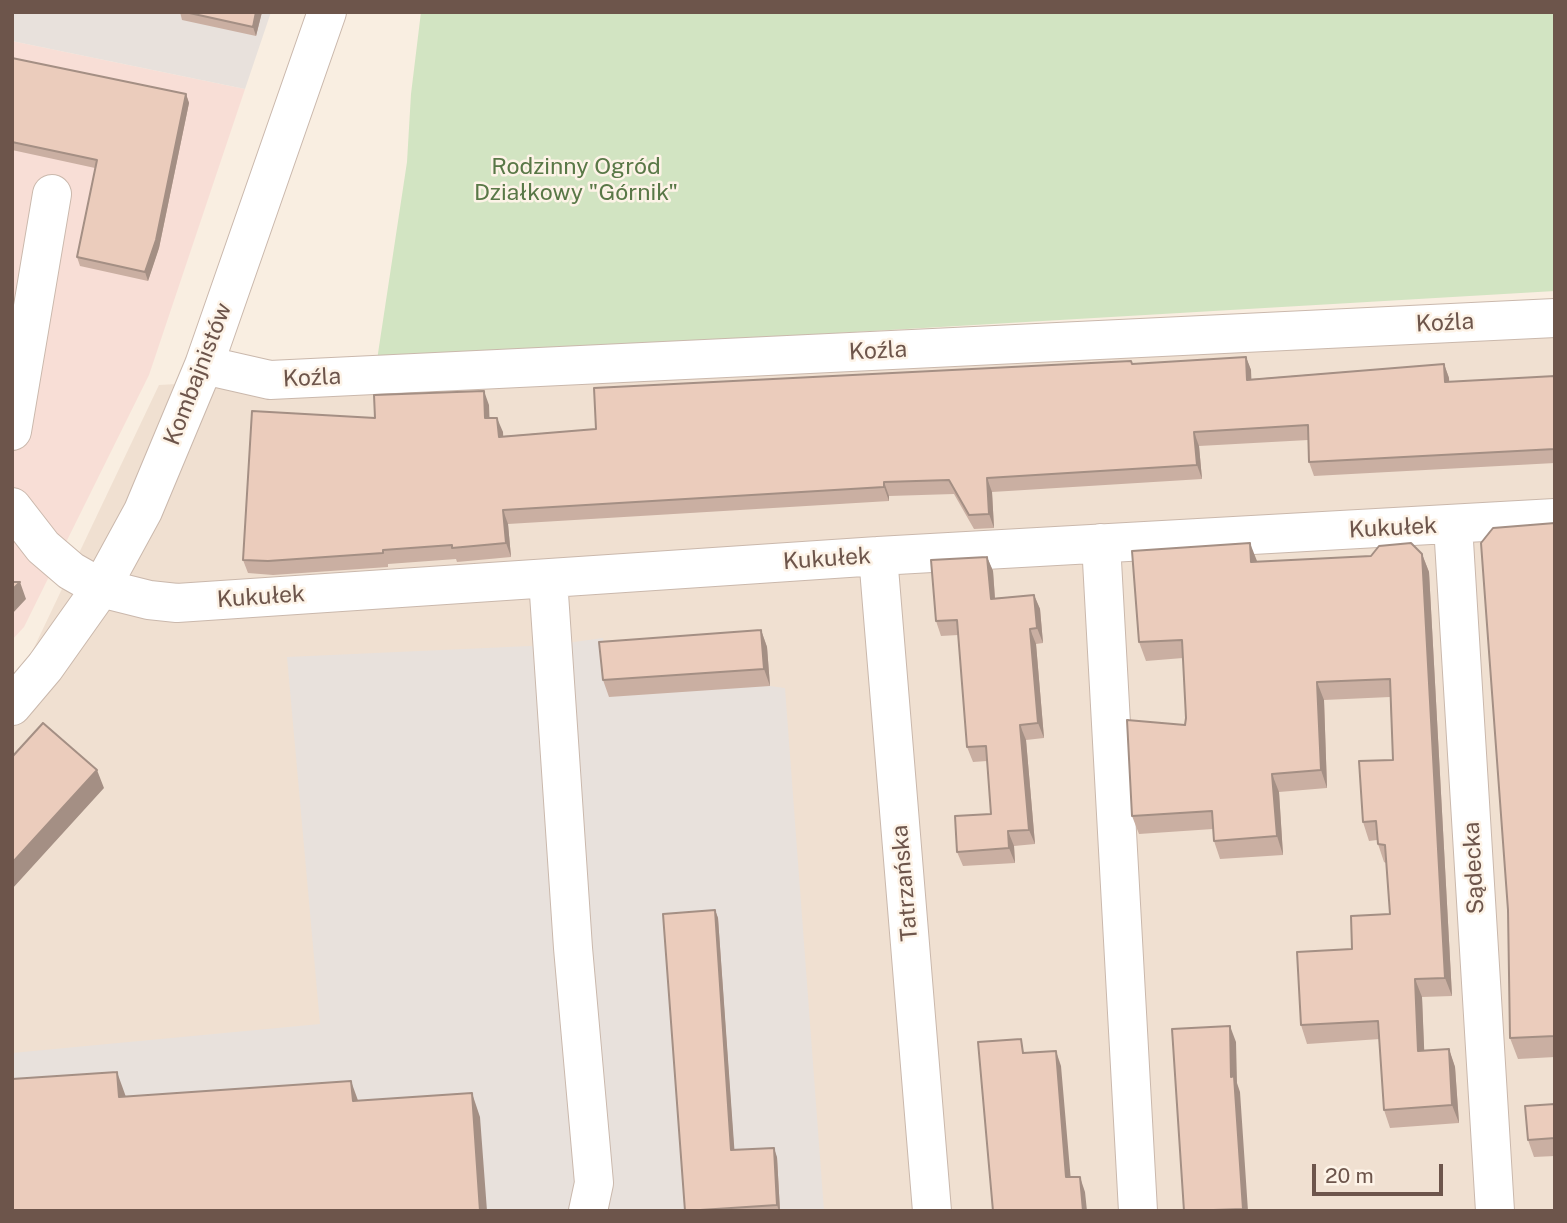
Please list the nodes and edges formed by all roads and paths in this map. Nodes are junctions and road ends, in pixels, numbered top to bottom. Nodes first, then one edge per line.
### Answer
1 (327, 12) edge
2 (52, 194) dead end
3 (1555, 318) edge
4 (204, 365) junction
5 (12, 431) edge
6 (12, 507) edge
7 (1555, 518) edge
8 (1453, 525) junction
9 (1101, 543) junction
10 (878, 556) junction
11 (548, 579) junction
12 (101, 588) junction
13 (12, 706) edge
14 (588, 1211) edge
15 (932, 1211) edge
16 (1138, 1211) edge
17 (1495, 1211) edge

1 - 4 street, Kombajnistów
2 - 5 street
3 - 4 street, Koźla
4 - 12 street, Kombajnistów
6 - 12 street, Kukułek
7 - 8 street, Kukułek
8 - 9 street, Kukułek
8 - 17 street, Sądecka
9 - 10 street, Kukułek
9 - 16 street
10 - 11 street, Kukułek
10 - 15 street, Tatrzańska
11 - 12 street, Kukułek
11 - 14 street
12 - 13 street, Kombajnistów

